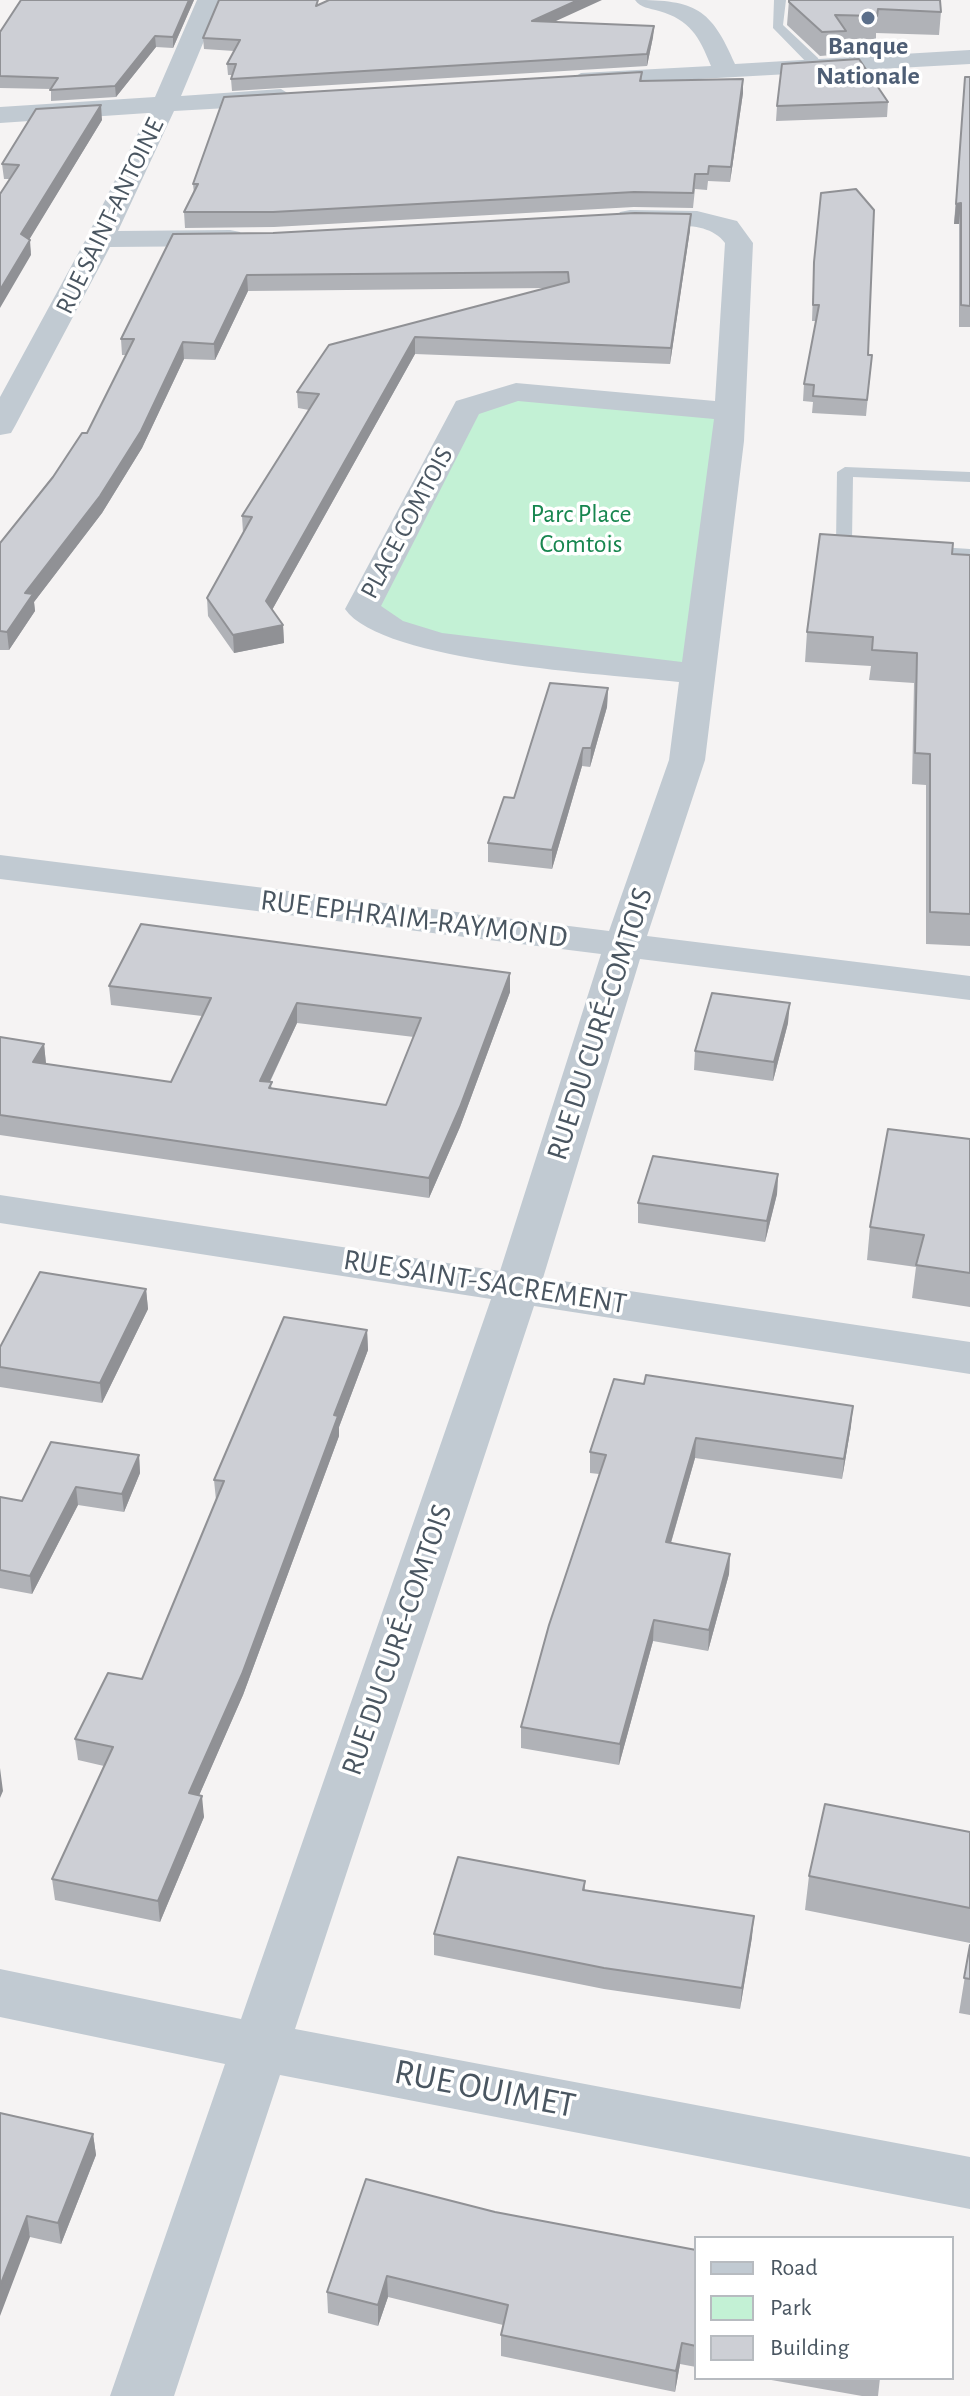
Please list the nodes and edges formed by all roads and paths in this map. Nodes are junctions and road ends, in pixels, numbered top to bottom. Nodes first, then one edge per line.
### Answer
1 (209, 0) edge
2 (647, 0) edge
3 (780, 0) edge
4 (970, 57) edge
5 (818, 67) junction
6 (726, 73) junction
7 (554, 83) edge
8 (305, 96) edge
9 (165, 104) junction
10 (0, 115) edge
11 (603, 219) edge
12 (258, 238) edge
13 (100, 239) junction
14 (728, 411) junction
15 (0, 426) edge
16 (970, 477) edge
17 (970, 554) edge
18 (697, 674) junction
19 (0, 867) edge
20 (624, 945) junction
21 (970, 988) edge
22 (0, 1209) edge
23 (518, 1286) junction
24 (970, 1358) edge
25 (0, 1993) edge
26 (259, 2047) junction
27 (970, 2183) edge
28 (142, 2396) edge

1 - 9 street, RUE SAINT-ANTOINE
2 - 6 street
3 - 5 lane
4 - 5 street
5 - 6 street
6 - 7 street
8 - 9 street
9 - 10 street
9 - 13 street, RUE SAINT-ANTOINE
11 - 14 street, RUE DU CURÉ-COMTOIS
12 - 13 street
13 - 15 street, RUE SAINT-ANTOINE
14 - 18 street, RUE DU CURÉ-COMTOIS
14 - 18 street, PLACE COMTOIS
16 - 17 lane
18 - 20 street, RUE DU CURÉ-COMTOIS
19 - 20 street, RUE EPHRAIM-RAYMOND
20 - 21 street, RUE EPHRAIM-RAYMOND
20 - 23 street, RUE DU CURÉ-COMTOIS
22 - 23 street, RUE SAINT-SACREMENT
23 - 24 street, RUE SAINT-SACREMENT
23 - 26 street, RUE DU CURÉ-COMTOIS
25 - 26 street, RUE OUIMET
26 - 27 street, RUE OUIMET
26 - 28 street, RUE DU CURÉ-COMTOIS

